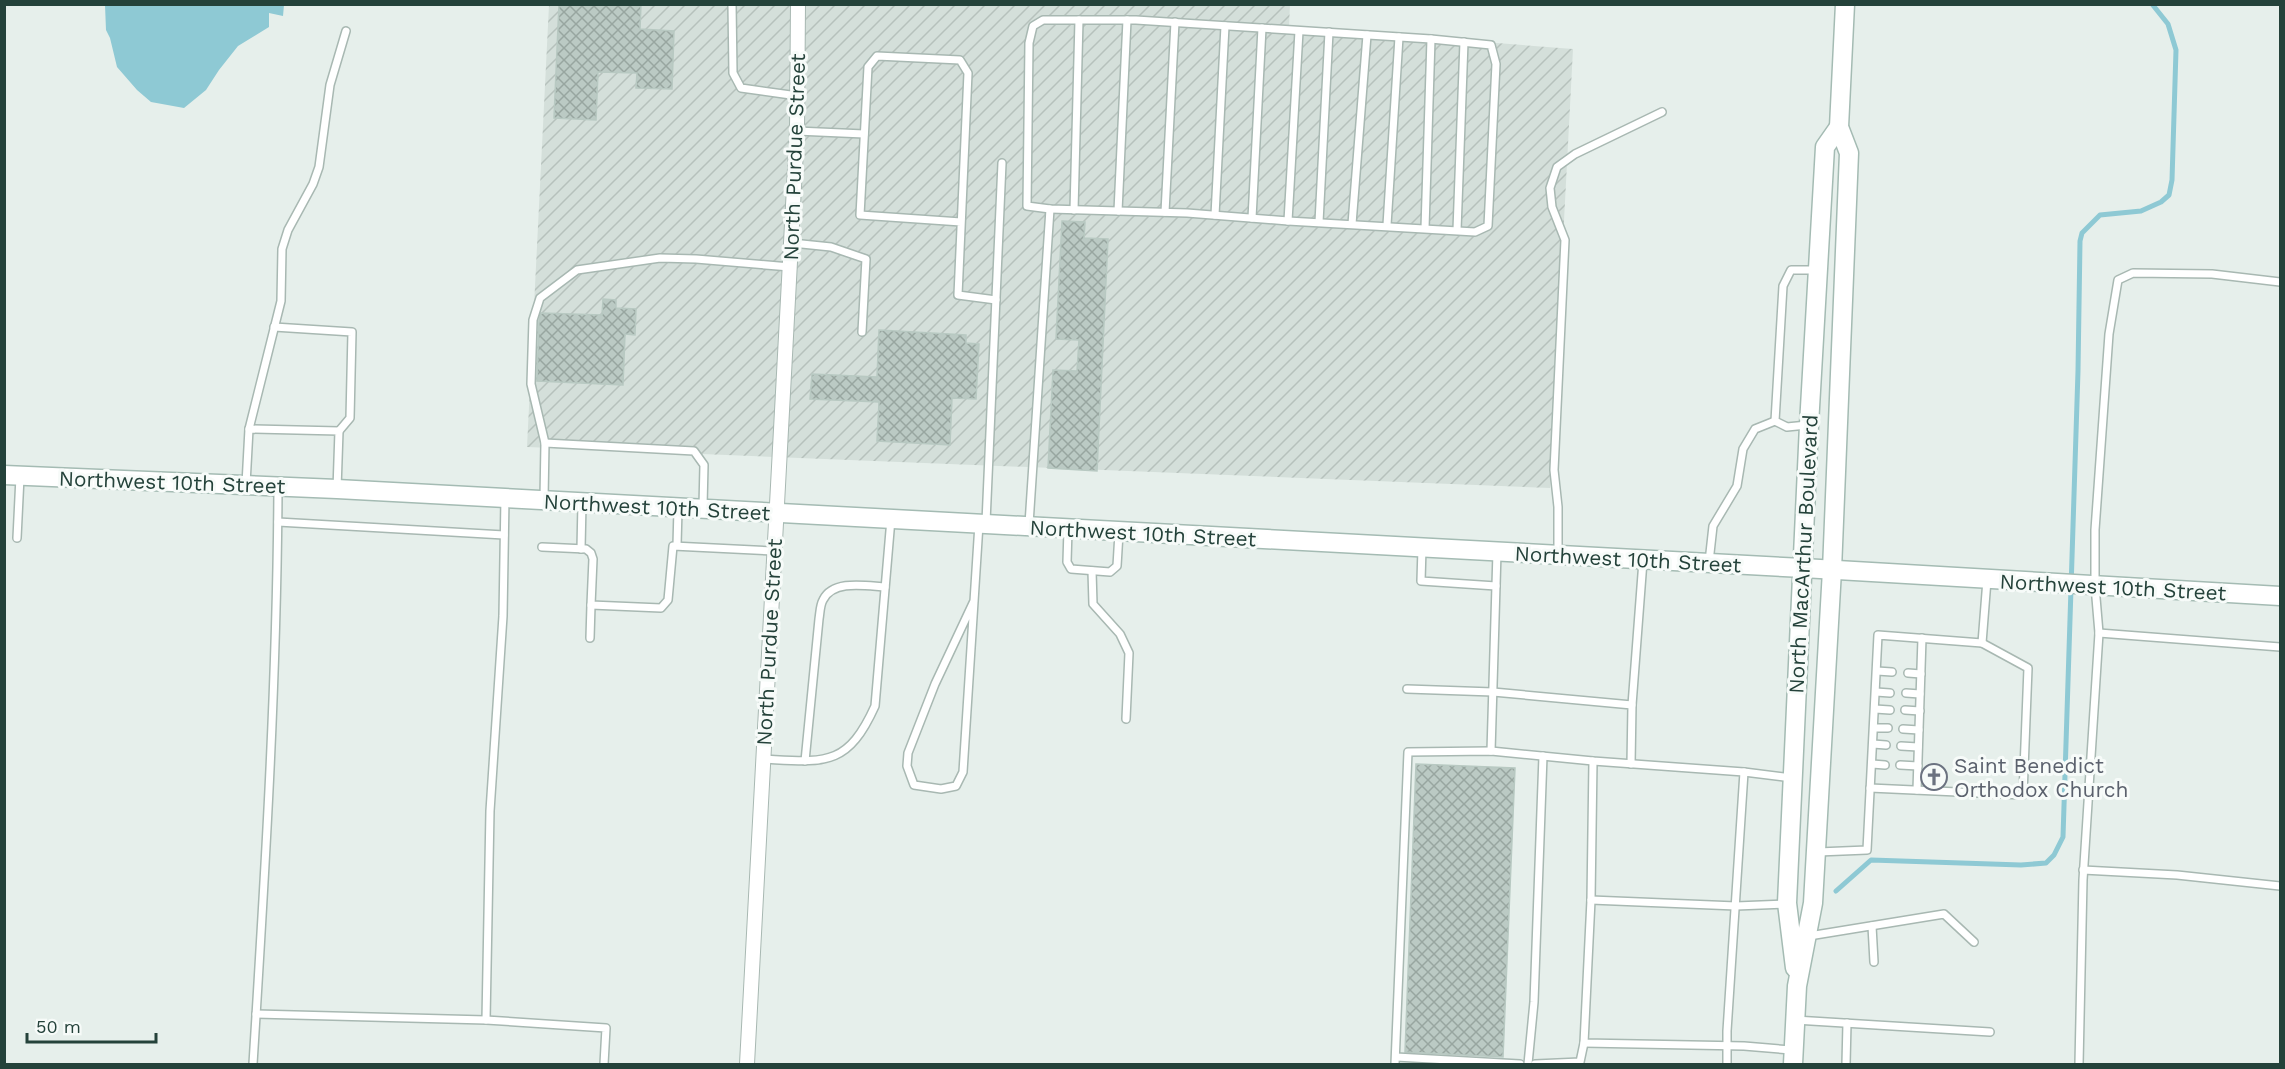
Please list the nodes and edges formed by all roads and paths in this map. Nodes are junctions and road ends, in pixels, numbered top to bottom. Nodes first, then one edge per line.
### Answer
1 (732, 4) edge
2 (798, 4) edge
3 (1845, 4) edge
4 (1079, 20) junction
5 (1127, 20) junction
6 (1175, 22) junction
7 (1225, 26) junction
8 (1262, 28) junction
9 (1299, 30) junction
10 (346, 31) dead end
11 (1329, 32) junction
12 (1367, 35) junction
13 (1399, 37) junction
14 (1431, 39) junction
15 (1464, 42) junction
16 (798, 96) junction
17 (1662, 112) dead end
18 (1839, 127) junction
19 (797, 131) junction
20 (864, 134) junction
21 (1002, 163) dead end
22 (1050, 209) junction
23 (1074, 210) junction
24 (1118, 211) junction
25 (1165, 212) junction
26 (1215, 215) junction
27 (1252, 218) junction
28 (1288, 221) junction
29 (961, 222) junction
30 (1319, 222) junction
31 (1352, 224) junction
32 (1387, 225) junction
33 (1425, 228) junction
34 (1457, 230) junction
35 (792, 243) junction
36 (791, 268) junction
37 (1818, 270) junction
38 (2280, 282) edge
39 (996, 300) junction
40 (274, 327) junction
41 (862, 333) dead end
42 (1775, 421) junction
43 (1809, 425) junction
44 (249, 429) junction
45 (339, 431) junction
46 (545, 443) junction
47 (12, 475) edge
48 (246, 484) junction
49 (278, 486) junction
50 (337, 489) junction
51 (505, 498) junction
52 (544, 500) junction
53 (582, 502) junction
54 (678, 508) junction
55 (703, 509) junction
56 (776, 513) junction
57 (891, 519) junction
58 (278, 522) junction
59 (982, 524) junction
60 (1029, 527) junction
61 (1068, 529) junction
62 (1119, 531) junction
63 (504, 535) junction
64 (17, 538) dead end
65 (677, 545) junction
66 (542, 547) dead end
67 (1422, 548) junction
68 (581, 549) junction
69 (774, 551) junction
70 (1497, 551) junction
71 (1558, 555) junction
72 (1643, 560) junction
73 (1708, 563) junction
74 (1803, 568) junction
75 (1832, 570) junction
76 (1092, 571) junction
77 (1987, 580) junction
78 (1496, 586) junction
79 (2095, 586) junction
80 (885, 587) junction
81 (2280, 596) edge
82 (974, 601) junction
83 (591, 605) junction
84 (2099, 633) junction
85 (590, 638) dead end
86 (1922, 638) junction
87 (1982, 643) junction
88 (2280, 647) edge
89 (1877, 671) junction
90 (1892, 672) dead end
91 (1908, 673) dead end
92 (1921, 674) junction
93 (1407, 689) dead end
94 (1493, 692) junction
95 (1876, 692) junction
96 (1890, 693) dead end
97 (1906, 693) dead end
98 (1920, 694) junction
99 (1632, 705) junction
100 (1875, 709) junction
101 (1890, 710) dead end
102 (1905, 710) dead end
103 (1920, 711) junction
104 (1126, 719) dead end
105 (1874, 728) junction
106 (1888, 728) dead end
107 (1903, 729) dead end
108 (1919, 730) junction
109 (1873, 744) junction
110 (1886, 745) dead end
111 (1901, 746) dead end
112 (1918, 747) junction
113 (1491, 751) junction
114 (1543, 756) junction
115 (763, 759) junction
116 (806, 761) junction
117 (1593, 761) junction
118 (1631, 764) junction
119 (1872, 764) junction
120 (1885, 765) dead end
121 (1900, 765) dead end
122 (1918, 766) junction
123 (1744, 772) junction
124 (1792, 778) junction
125 (1870, 788) junction
126 (1917, 790) junction
127 (1816, 852) junction
128 (2083, 870) junction
129 (2280, 886) edge
130 (1591, 900) junction
131 (1787, 904) junction
132 (1736, 906) junction
133 (1872, 926) junction
134 (1806, 937) junction
135 (1974, 942) dead end
136 (1874, 962) dead end
137 (1797, 986) junction
138 (256, 1014) junction
139 (486, 1020) junction
140 (1795, 1020) junction
141 (1847, 1023) junction
142 (1990, 1032) dead end
143 (1584, 1043) junction
144 (1727, 1047) junction
145 (1794, 1057) edge
146 (1395, 1061) edge
147 (253, 1065) edge
148 (604, 1065) edge
149 (747, 1065) edge
150 (1520, 1065) edge
151 (1528, 1065) edge
152 (1535, 1065) edge
153 (1727, 1065) edge
154 (1846, 1065) edge
155 (2079, 1065) edge

1 - 16 lane
2 - 16 street, North Purdue Street
3 - 18 main road, North MacArthur Boulevard
4 - 5 lane
4 - 22 lane
4 - 23 lane
5 - 6 lane
5 - 24 lane
6 - 7 lane
6 - 25 lane
7 - 8 lane
7 - 26 lane
8 - 9 lane
8 - 27 lane
9 - 11 lane
9 - 28 lane
10 - 40 lane
11 - 12 lane
11 - 30 lane
12 - 13 lane
12 - 31 lane
13 - 14 lane
13 - 32 lane
14 - 15 lane
14 - 33 lane
15 - 34 lane
15 - 34 lane
16 - 19 street, North Purdue Street
17 - 71 lane
18 - 37 main road, North MacArthur Boulevard
18 - 75 main road, North MacArthur Boulevard
19 - 20 lane
19 - 35 street, North Purdue Street
20 - 29 lane
20 - 29 lane
21 - 39 lane
22 - 23 lane
22 - 60 lane
23 - 24 lane
24 - 25 lane
25 - 26 lane
26 - 27 lane
27 - 28 lane
28 - 30 lane
29 - 39 lane
30 - 31 lane
31 - 32 lane
32 - 33 lane
33 - 34 lane
35 - 36 street, North Purdue Street
35 - 41 lane
36 - 46 lane
36 - 56 street, North Purdue Street
37 - 42 lane
37 - 43 main road, North MacArthur Boulevard
38 - 79 lane
39 - 59 lane
40 - 44 lane
40 - 45 lane
42 - 43 lane
42 - 73 lane
43 - 74 main road, North MacArthur Boulevard
44 - 45 lane
44 - 48 lane
45 - 50 lane
46 - 52 lane
46 - 55 lane
47 - 48 main road, Northwest 10th Street
47 - 64 lane
48 - 49 main road, Northwest 10th Street
49 - 50 main road, Northwest 10th Street
49 - 58 lane
50 - 51 main road, Northwest 10th Street
51 - 52 main road, Northwest 10th Street
51 - 63 lane
52 - 53 main road, Northwest 10th Street
53 - 54 main road, Northwest 10th Street
53 - 68 lane
54 - 55 main road, Northwest 10th Street
54 - 65 lane
55 - 56 main road, Northwest 10th Street
56 - 57 main road, Northwest 10th Street
56 - 69 street, North Purdue Street
57 - 59 main road, Northwest 10th Street
57 - 80 lane
58 - 63 lane
58 - 138 lane
59 - 60 main road, Northwest 10th Street
59 - 82 lane
60 - 61 main road, Northwest 10th Street
61 - 62 main road, Northwest 10th Street
61 - 76 lane
62 - 67 main road, Northwest 10th Street
62 - 76 lane
63 - 139 lane
65 - 69 lane
65 - 83 lane
66 - 68 lane
67 - 70 main road, Northwest 10th Street
67 - 78 lane
68 - 83 lane
69 - 115 street, North Purdue Street
70 - 71 main road, Northwest 10th Street
70 - 78 lane
71 - 72 main road, Northwest 10th Street
72 - 73 main road, Northwest 10th Street
72 - 99 lane
73 - 74 main road, Northwest 10th Street
74 - 75 main road, Northwest 10th Street
74 - 124 main road, North MacArthur Boulevard
75 - 77 main road, Northwest 10th Street
75 - 127 main road, North MacArthur Boulevard
76 - 104 lane
77 - 79 main road, Northwest 10th Street
77 - 87 lane
78 - 94 lane
79 - 81 main road, Northwest 10th Street
79 - 84 lane
80 - 116 lane
80 - 116 lane
82 - 82 lane
83 - 85 lane
84 - 88 lane
84 - 128 lane
86 - 87 lane
86 - 89 lane
86 - 92 lane
87 - 126 lane
89 - 90 lane
89 - 95 lane
91 - 92 lane
92 - 98 lane
93 - 94 lane
94 - 99 lane
94 - 113 lane
95 - 96 lane
95 - 100 lane
97 - 98 lane
98 - 103 lane
99 - 118 lane
100 - 101 lane
100 - 105 lane
102 - 103 lane
103 - 108 lane
105 - 106 lane
105 - 109 lane
107 - 108 lane
108 - 112 lane
109 - 110 lane
109 - 119 lane
111 - 112 lane
112 - 122 lane
113 - 114 lane
113 - 146 lane
114 - 117 lane
114 - 151 lane
115 - 116 lane
115 - 149 street, North Purdue Street
117 - 118 lane
117 - 130 lane
118 - 123 lane
119 - 120 lane
119 - 125 lane
121 - 122 lane
122 - 126 lane
123 - 124 lane
123 - 132 lane
124 - 131 main road, North MacArthur Boulevard
125 - 126 lane
125 - 127 lane
127 - 134 main road, North MacArthur Boulevard
128 - 129 lane
128 - 155 lane
130 - 132 lane
130 - 143 lane
131 - 132 lane
131 - 137 main road, North MacArthur Boulevard
132 - 144 lane
133 - 134 lane
133 - 135 lane
133 - 136 lane
134 - 137 main road, North MacArthur Boulevard
137 - 140 main road, North MacArthur Boulevard
138 - 139 lane
138 - 147 lane
139 - 148 lane
140 - 141 lane
140 - 145 main road, North MacArthur Boulevard
141 - 142 lane
141 - 154 lane
143 - 144 lane
143 - 152 lane
144 - 145 lane
144 - 153 lane
146 - 150 lane

